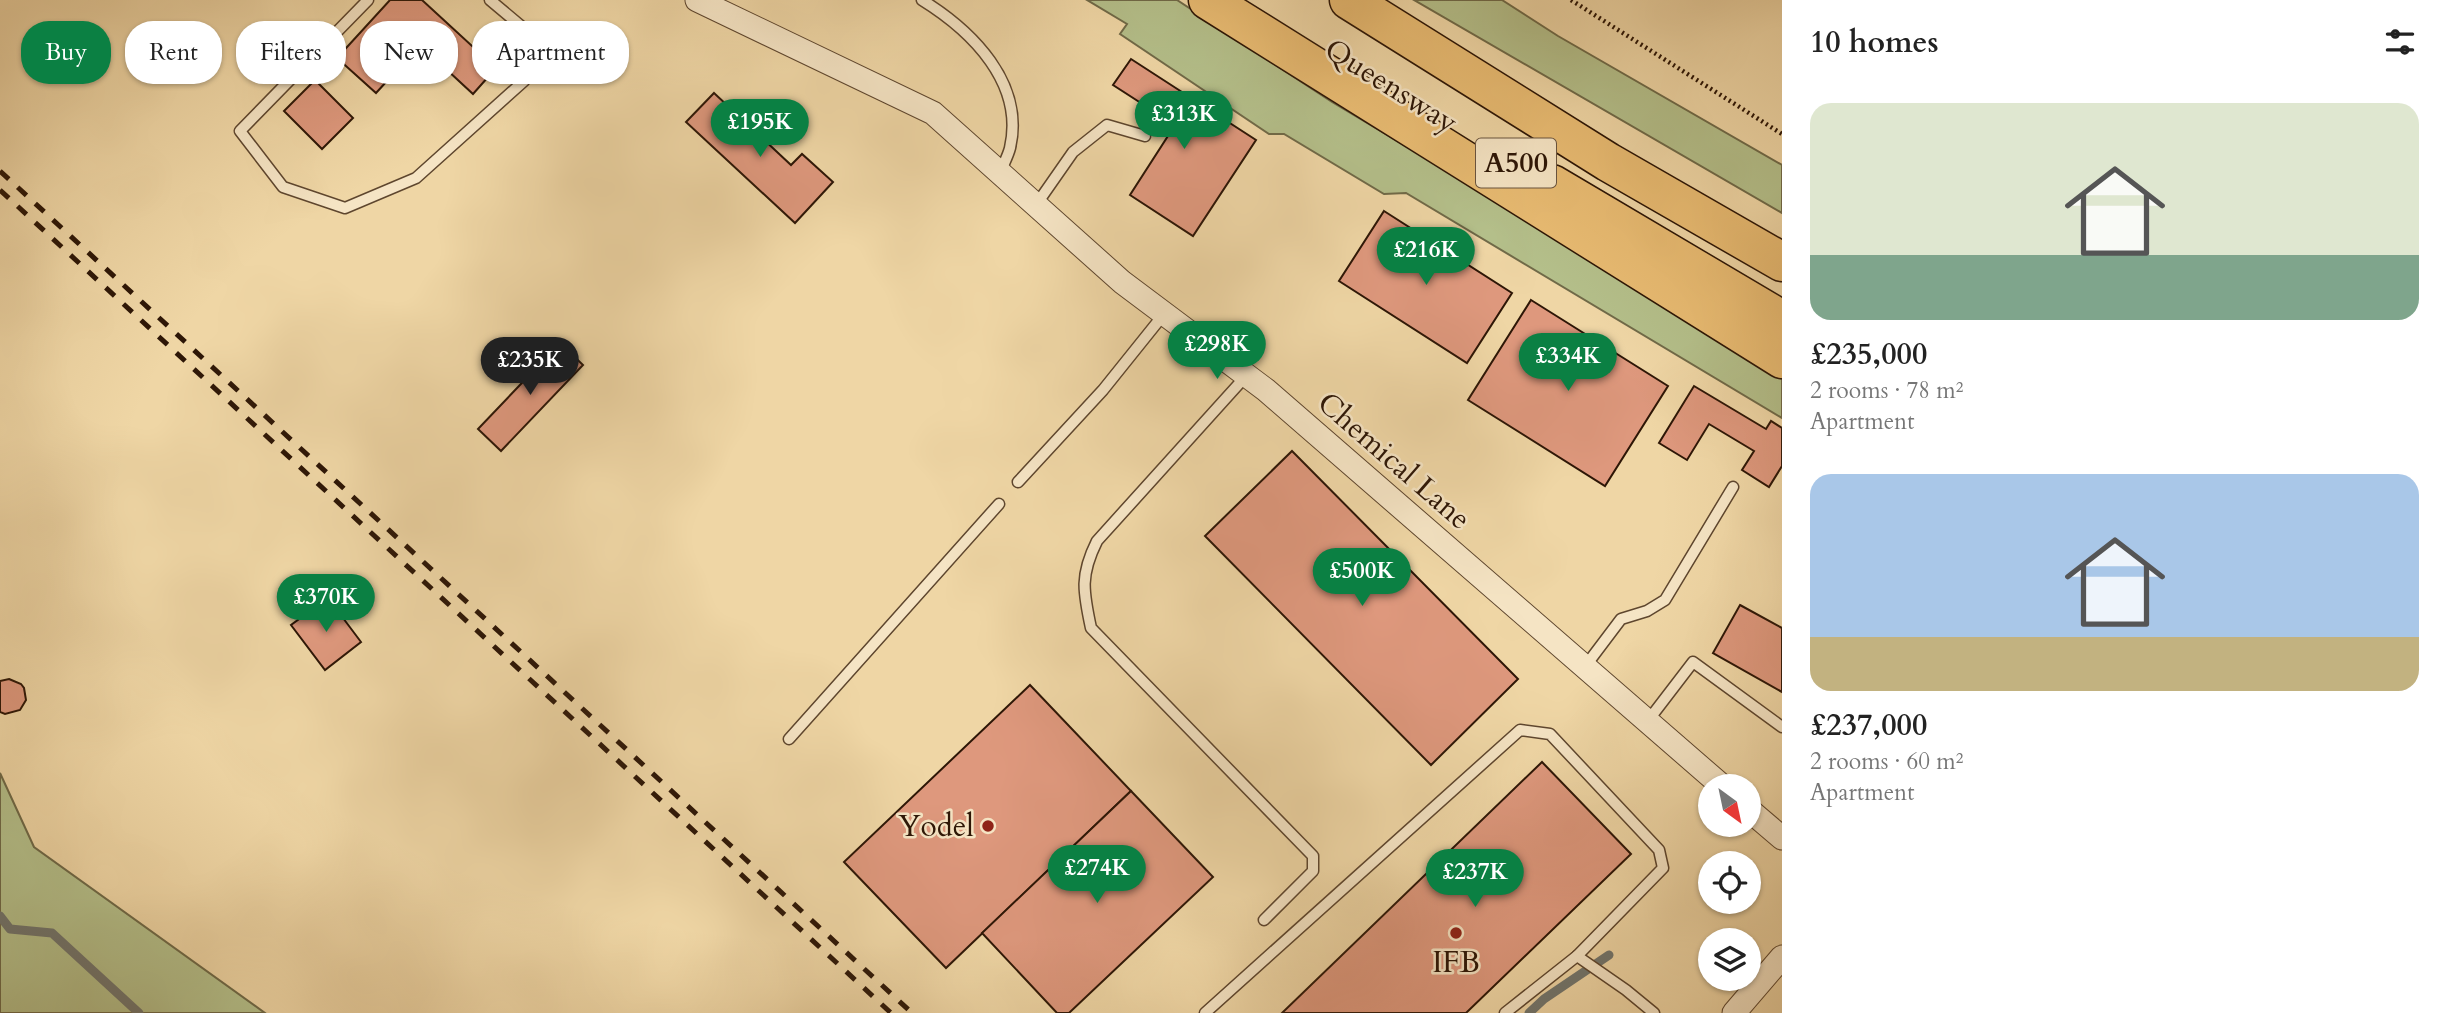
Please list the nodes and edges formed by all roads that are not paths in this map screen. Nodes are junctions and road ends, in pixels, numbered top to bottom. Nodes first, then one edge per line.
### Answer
1 (368, 0) edge
2 (489, 0) edge
3 (697, 0) edge
4 (922, 0) edge
5 (1208, 0) edge
6 (1254, 0) edge
7 (1349, 0) edge
8 (1145, 136) dead end
9 (1608, 162) junction
10 (1000, 173) junction
11 (1036, 205) junction
12 (1782, 248) edge
13 (1782, 262) edge
14 (1164, 314) junction
15 (1782, 320) edge
16 (1782, 359) edge
17 (1246, 376) junction
18 (1018, 482) dead end
19 (1733, 487) dead end
20 (999, 504) dead end
21 (1584, 668) junction
22 (1647, 722) junction
23 (1782, 727) edge
24 (789, 739) dead end
25 (1708, 774) edge
26 (1761, 819) edge
27 (1782, 838) edge
28 (1264, 920) dead end
29 (1577, 956) junction
30 (1782, 957) edge
31 (1205, 1013) edge
32 (1505, 1013) edge
33 (1654, 1013) edge
34 (1734, 1013) edge

1 - 2 lane
3 - 10 street, Chemical Lane
4 - 10 lane
5 - 16 highway
6 - 15 highway, Queensway / A500
7 - 9 highway, Queensway / A500
8 - 11 lane
9 - 12 highway
9 - 13 highway, Queensway / A500
10 - 11 street, Chemical Lane
11 - 14 street, Chemical Lane
14 - 17 street, Chemical Lane
14 - 18 lane
17 - 21 street, Chemical Lane
17 - 28 lane
19 - 21 lane
20 - 24 lane
21 - 22 street, Chemical Lane
22 - 23 lane
22 - 25 street, Chemical Lane
26 - 27 street
29 - 31 lane
29 - 32 lane
29 - 33 lane
30 - 34 street

